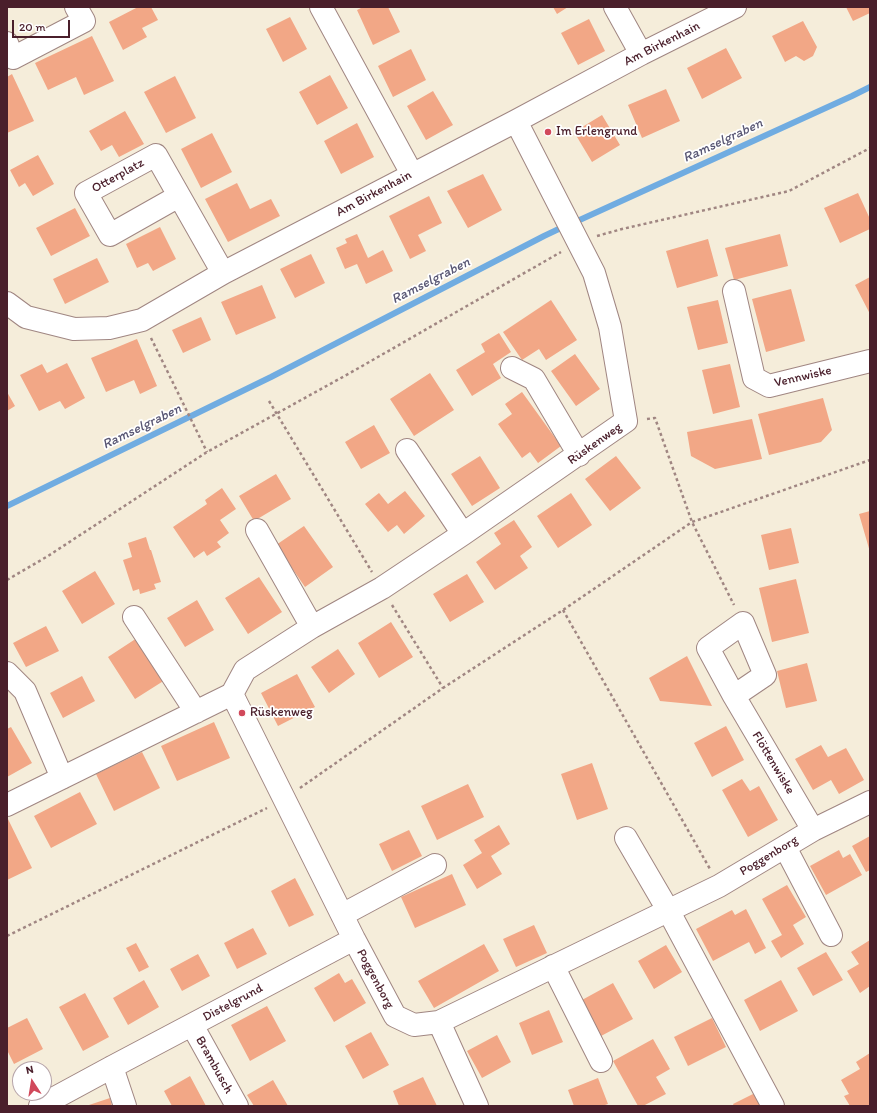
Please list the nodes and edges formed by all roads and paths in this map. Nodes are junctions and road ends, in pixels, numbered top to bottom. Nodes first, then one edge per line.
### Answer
1 (76, 7) edge
2 (321, 7) edge
3 (615, 7) edge
4 (735, 7) edge
5 (7, 42) edge
6 (641, 54) junction
7 (516, 121) junction
8 (870, 148) edge
9 (412, 174) junction
10 (179, 196) dead end
11 (576, 239) junction
12 (223, 273) junction
13 (734, 291) dead end
14 (7, 303) edge
15 (142, 320) junction
16 (870, 361) edge
17 (512, 368) dead end
18 (269, 401) dead end
19 (277, 414) junction
20 (626, 421) junction
21 (407, 450) dead end
22 (207, 452) junction
23 (579, 455) junction
24 (870, 460) edge
25 (692, 522) junction
26 (257, 530) dead end
27 (463, 534) junction
28 (7, 580) edge
29 (382, 588) junction
30 (563, 610) junction
31 (134, 618) dead end
32 (743, 623) junction
33 (312, 627) junction
34 (7, 673) edge
35 (443, 688) junction
36 (232, 694) junction
37 (734, 696) junction
38 (196, 712) junction
39 (62, 778) junction
40 (284, 799) junction
41 (870, 802) edge
42 (7, 805) edge
43 (813, 830) junction
44 (626, 838) dead end
45 (785, 847) junction
46 (435, 865) dead end
47 (719, 886) junction
48 (668, 910) junction
49 (342, 915) junction
50 (831, 935) dead end
51 (7, 936) edge
52 (354, 939) junction
53 (553, 966) junction
54 (438, 1022) junction
55 (192, 1025) junction
56 (602, 1061) dead end
57 (112, 1067) junction
58 (40, 1106) edge
59 (125, 1106) edge
60 (237, 1106) edge
61 (477, 1106) edge
62 (772, 1106) edge

1 - 5 street
2 - 9 street
3 - 6 street
4 - 6 street, Am Birkenhain
6 - 7 street, Am Birkenhain
7 - 9 street, Am Birkenhain
7 - 11 street, Rüskenweg
8 - 11 path
9 - 12 street, Am Birkenhain
10 - 12 street
11 - 19 path
11 - 20 street, Rüskenweg
12 - 15 street, Am Birkenhain
13 - 16 street, Vennwiske
14 - 15 street, Am Birkenhain
15 - 22 path
17 - 23 street
18 - 19 path
19 - 22 path
19 - 29 path
20 - 23 street, Rüskenweg
20 - 25 path
21 - 27 street
22 - 28 path
23 - 27 street, Rüskenweg
24 - 25 path
25 - 30 path
25 - 32 path
26 - 33 street
27 - 29 street, Rüskenweg
29 - 33 street, Rüskenweg
29 - 35 path
30 - 35 path
30 - 47 path
31 - 38 street
32 - 37 street
32 - 37 street, Flöttenwiske
33 - 36 street, Rüskenweg
34 - 39 street
35 - 40 path
36 - 38 street
36 - 40 street, Poggenborg
37 - 43 street, Flöttenwiske
38 - 39 street
39 - 42 street
40 - 49 street, Poggenborg
40 - 51 path
41 - 43 street, Poggenborg
43 - 45 street, Poggenborg
44 - 48 street
45 - 47 street, Poggenborg
45 - 50 street
46 - 49 street
47 - 48 street, Poggenborg
48 - 53 street, Poggenborg
48 - 62 street
49 - 52 street, Poggenborg
52 - 54 street, Poggenborg
52 - 55 street, Distelgrund
53 - 54 street, Poggenborg
53 - 56 street
54 - 61 street
55 - 57 street, Distelgrund
55 - 60 street, Brambusch
57 - 58 street, Distelgrund
57 - 59 street

